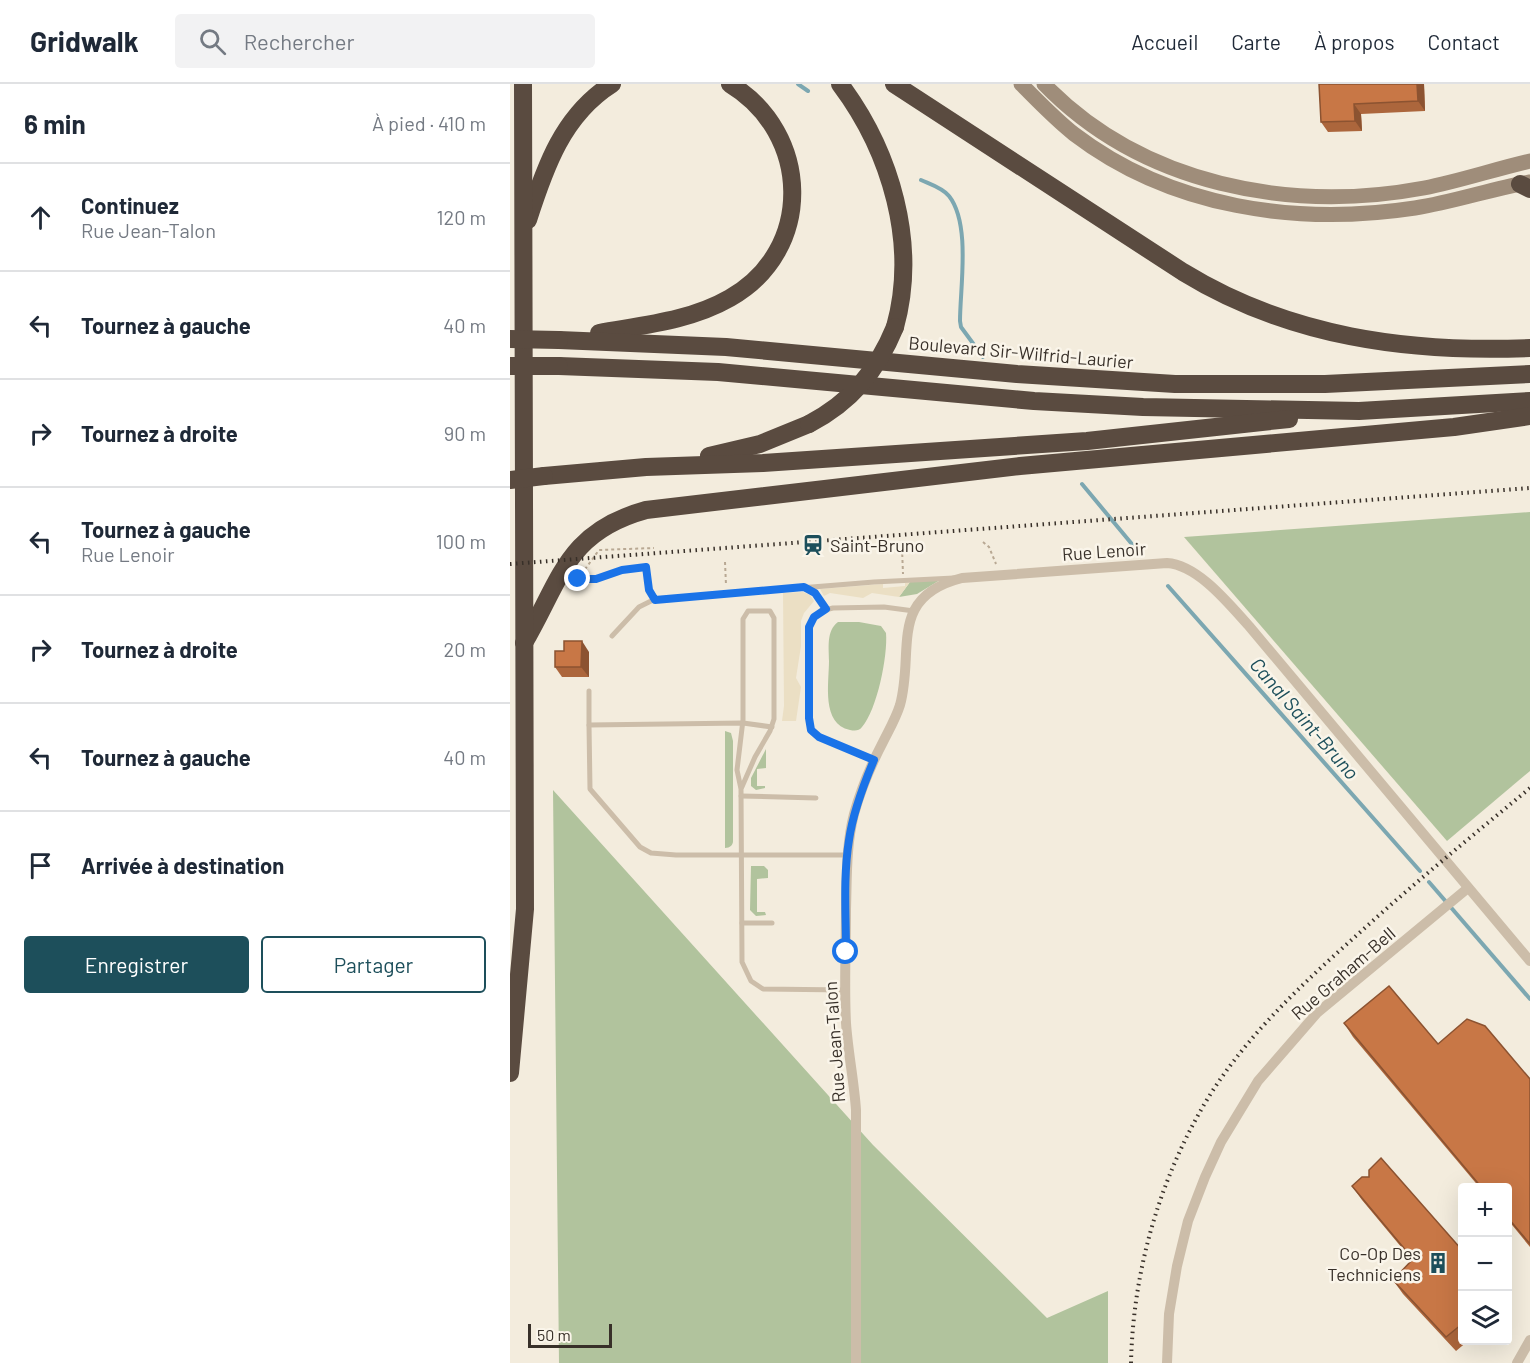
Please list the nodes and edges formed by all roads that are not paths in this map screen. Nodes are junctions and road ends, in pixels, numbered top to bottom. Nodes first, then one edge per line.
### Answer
1 (523, 84) edge
2 (612, 84) edge
3 (730, 84) edge
4 (840, 84) edge
5 (894, 84) edge
6 (1021, 84) edge
7 (1044, 84) edge
8 (1530, 161) edge
9 (1527, 185) edge
10 (523, 236) junction
11 (510, 339) edge
12 (559, 340) junction
13 (1530, 348) edge
14 (510, 366) edge
15 (1530, 374) edge
16 (1530, 401) edge
17 (1359, 411) junction
18 (1530, 416) edge
19 (646, 467) junction
20 (510, 480) edge
21 (962, 579) junction
22 (804, 587) junction
23 (826, 609) junction
24 (914, 611) junction
25 (612, 636) dead end
26 (524, 643) junction
27 (589, 691) dead end
28 (743, 723) junction
29 (589, 725) junction
30 (771, 727) junction
31 (874, 760) junction
32 (741, 789) junction
33 (741, 796) junction
34 (816, 798) dead end
35 (741, 855) junction
36 (847, 855) junction
37 (1468, 888) junction
38 (742, 923) junction
39 (772, 923) dead end
40 (1530, 961) edge
41 (846, 990) junction
42 (510, 1073) edge
43 (1530, 1340) edge
44 (856, 1363) edge
45 (1167, 1363) edge
46 (1517, 1363) edge

1 - 10 highway
2 - 10 highway
3 - 12 highway
4 - 19 highway, bridge
5 - 13 highway
6 - 9 street
7 - 8 street
10 - 26 highway
11 - 12 highway, Boulevard Sir-Wilfrid-Laurier, bridge
12 - 15 highway, Boulevard Sir-Wilfrid-Laurier
14 - 17 highway, bridge
16 - 17 highway
17 - 19 highway
18 - 26 highway
19 - 20 highway, bridge
21 - 22 lane, Rue Lenoir
21 - 24 street
21 - 37 street, Rue Lenoir
22 - 23 lane
22 - 25 lane, Rue Lenoir
23 - 24 lane
23 - 31 lane
24 - 31 street, Rue Jean-Talon
26 - 42 highway
27 - 29 lane
28 - 29 lane
28 - 30 lane
28 - 30 lane
28 - 32 lane
29 - 35 lane
30 - 32 lane
31 - 36 street, Rue Jean-Talon
32 - 33 lane
33 - 34 lane
33 - 35 lane
35 - 36 lane
35 - 38 lane
36 - 41 street, Rue Jean-Talon
37 - 40 street, Rue Lenoir
37 - 45 street, Rue Graham-Bell
38 - 39 lane
38 - 41 lane
41 - 44 street, Rue Jean-Talon
43 - 46 street

